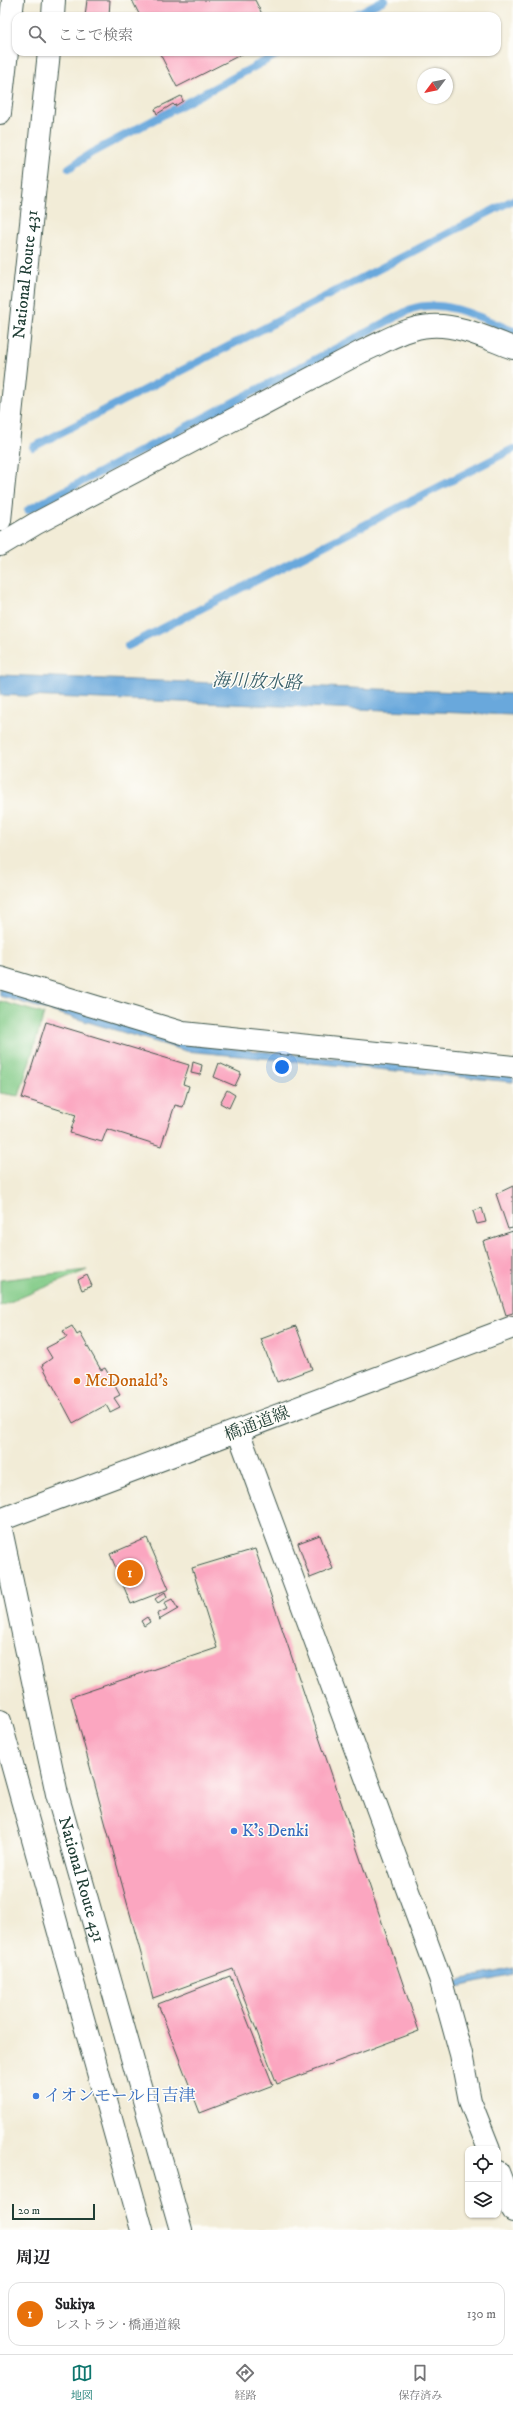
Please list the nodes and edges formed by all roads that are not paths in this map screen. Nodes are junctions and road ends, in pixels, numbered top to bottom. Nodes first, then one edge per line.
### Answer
1 (13, 0) edge
2 (54, 0) edge
3 (53, 12) edge
4 (49, 56) edge
5 (0, 113) edge
6 (513, 348) edge
7 (0, 520) edge
8 (0, 545) edge
9 (0, 978) edge
10 (513, 1067) edge
11 (513, 1327) edge
12 (238, 1431) junction
13 (0, 1520) edge
14 (0, 1525) edge
15 (0, 1721) edge
16 (488, 2146) edge
17 (501, 2180) edge
18 (513, 2211) edge
19 (142, 2230) edge
20 (181, 2230) edge

1 - 5 main road
2 - 3 main road
4 - 7 main road, National Route 431
6 - 8 main road
9 - 10 main road
11 - 12 main road, 橋通道線
12 - 13 main road, 橋通道線
12 - 16 main road
14 - 20 main road, National Route 431
15 - 19 main road
17 - 18 main road

